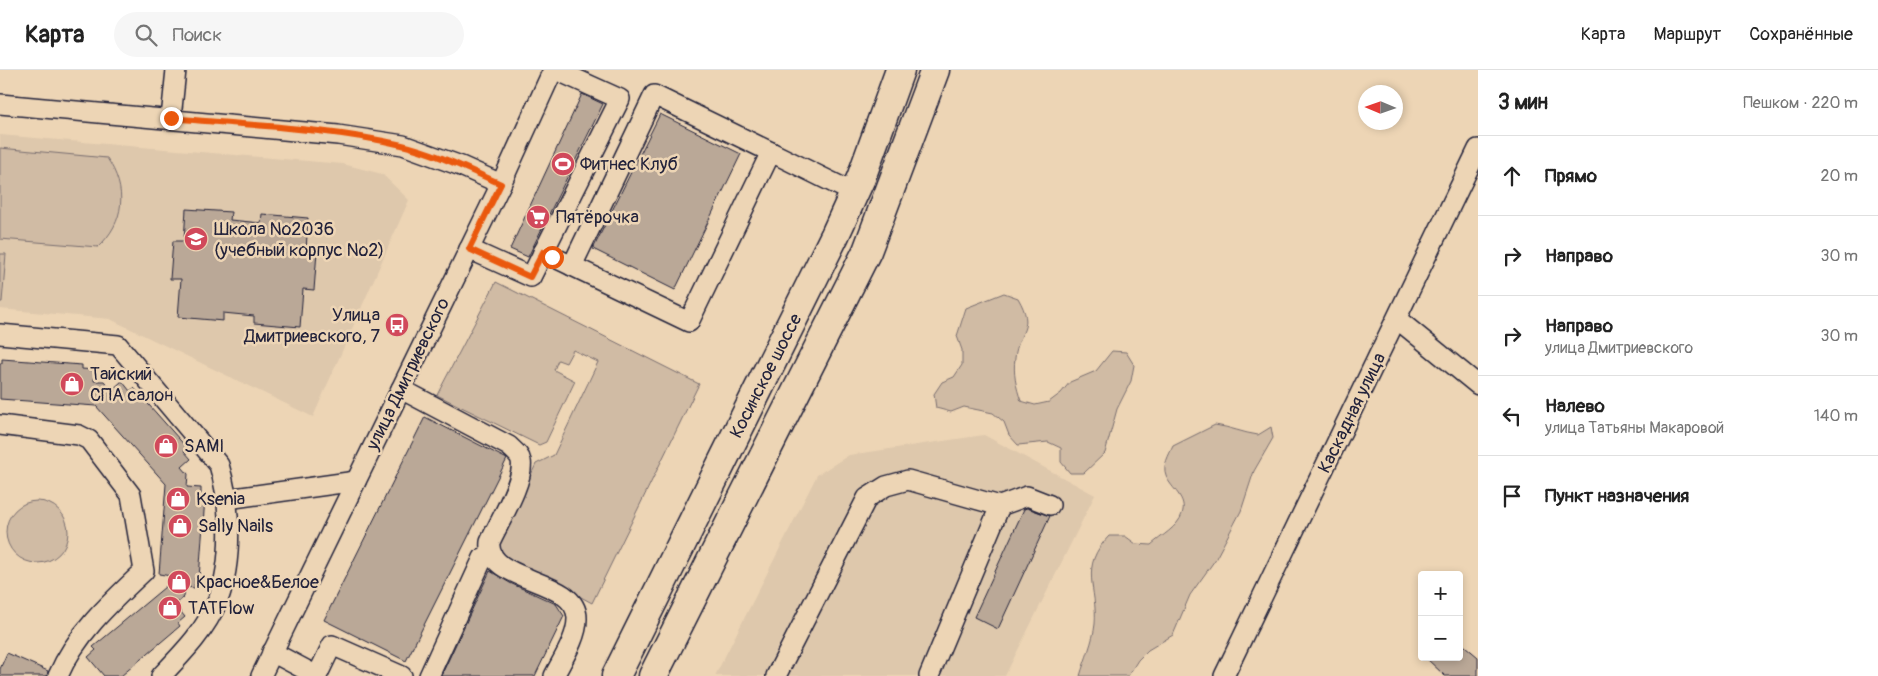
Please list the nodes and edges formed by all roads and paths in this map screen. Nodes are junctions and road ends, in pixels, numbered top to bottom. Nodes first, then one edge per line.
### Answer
1 (176, 70) edge
2 (555, 70) edge
3 (900, 70) edge
4 (935, 70) edge
5 (0, 104) edge
6 (171, 118) junction
7 (1478, 149) edge
8 (772, 152) junction
9 (501, 184) junction
10 (854, 193) junction
11 (469, 249) junction
12 (543, 252) junction
13 (572, 266) junction
14 (1397, 319) junction
15 (0, 334) edge
16 (1478, 385) edge
17 (401, 388) junction
18 (0, 426) edge
19 (356, 481) junction
20 (227, 499) junction
21 (1050, 505) dead end
22 (1000, 506) junction
23 (491, 556) junction
24 (272, 652) junction
25 (58, 676) edge
26 (161, 676) edge
27 (261, 676) edge
28 (317, 676) edge
29 (402, 676) edge
30 (429, 676) edge
31 (554, 676) edge
32 (616, 676) edge
33 (653, 676) edge
34 (776, 676) edge
35 (929, 676) edge
36 (1224, 676) edge

1 - 6 street
2 - 9 street, улица Дмитриевского
2 - 12 street
3 - 10 highway, Косинское шоссе
4 - 33 highway, Косинское шоссе
5 - 6 street
6 - 9 street
7 - 14 street, Каскадная улица
8 - 10 street
8 - 13 street
8 - 13 street
9 - 11 street, улица Дмитриевского
10 - 32 highway, Косинское шоссе
11 - 12 street
11 - 17 street, улица Дмитриевского
12 - 13 street
14 - 16 street
14 - 36 street, Каскадная улица
15 - 20 street
17 - 19 street, улица Дмитриевского
17 - 23 street
18 - 25 street
19 - 20 street
19 - 24 street, улица Дмитриевского
20 - 26 street
21 - 22 street
22 - 34 street
22 - 35 street
23 - 30 street
23 - 31 street
24 - 27 street, улица Дмитриевского
24 - 28 street
28 - 29 street

